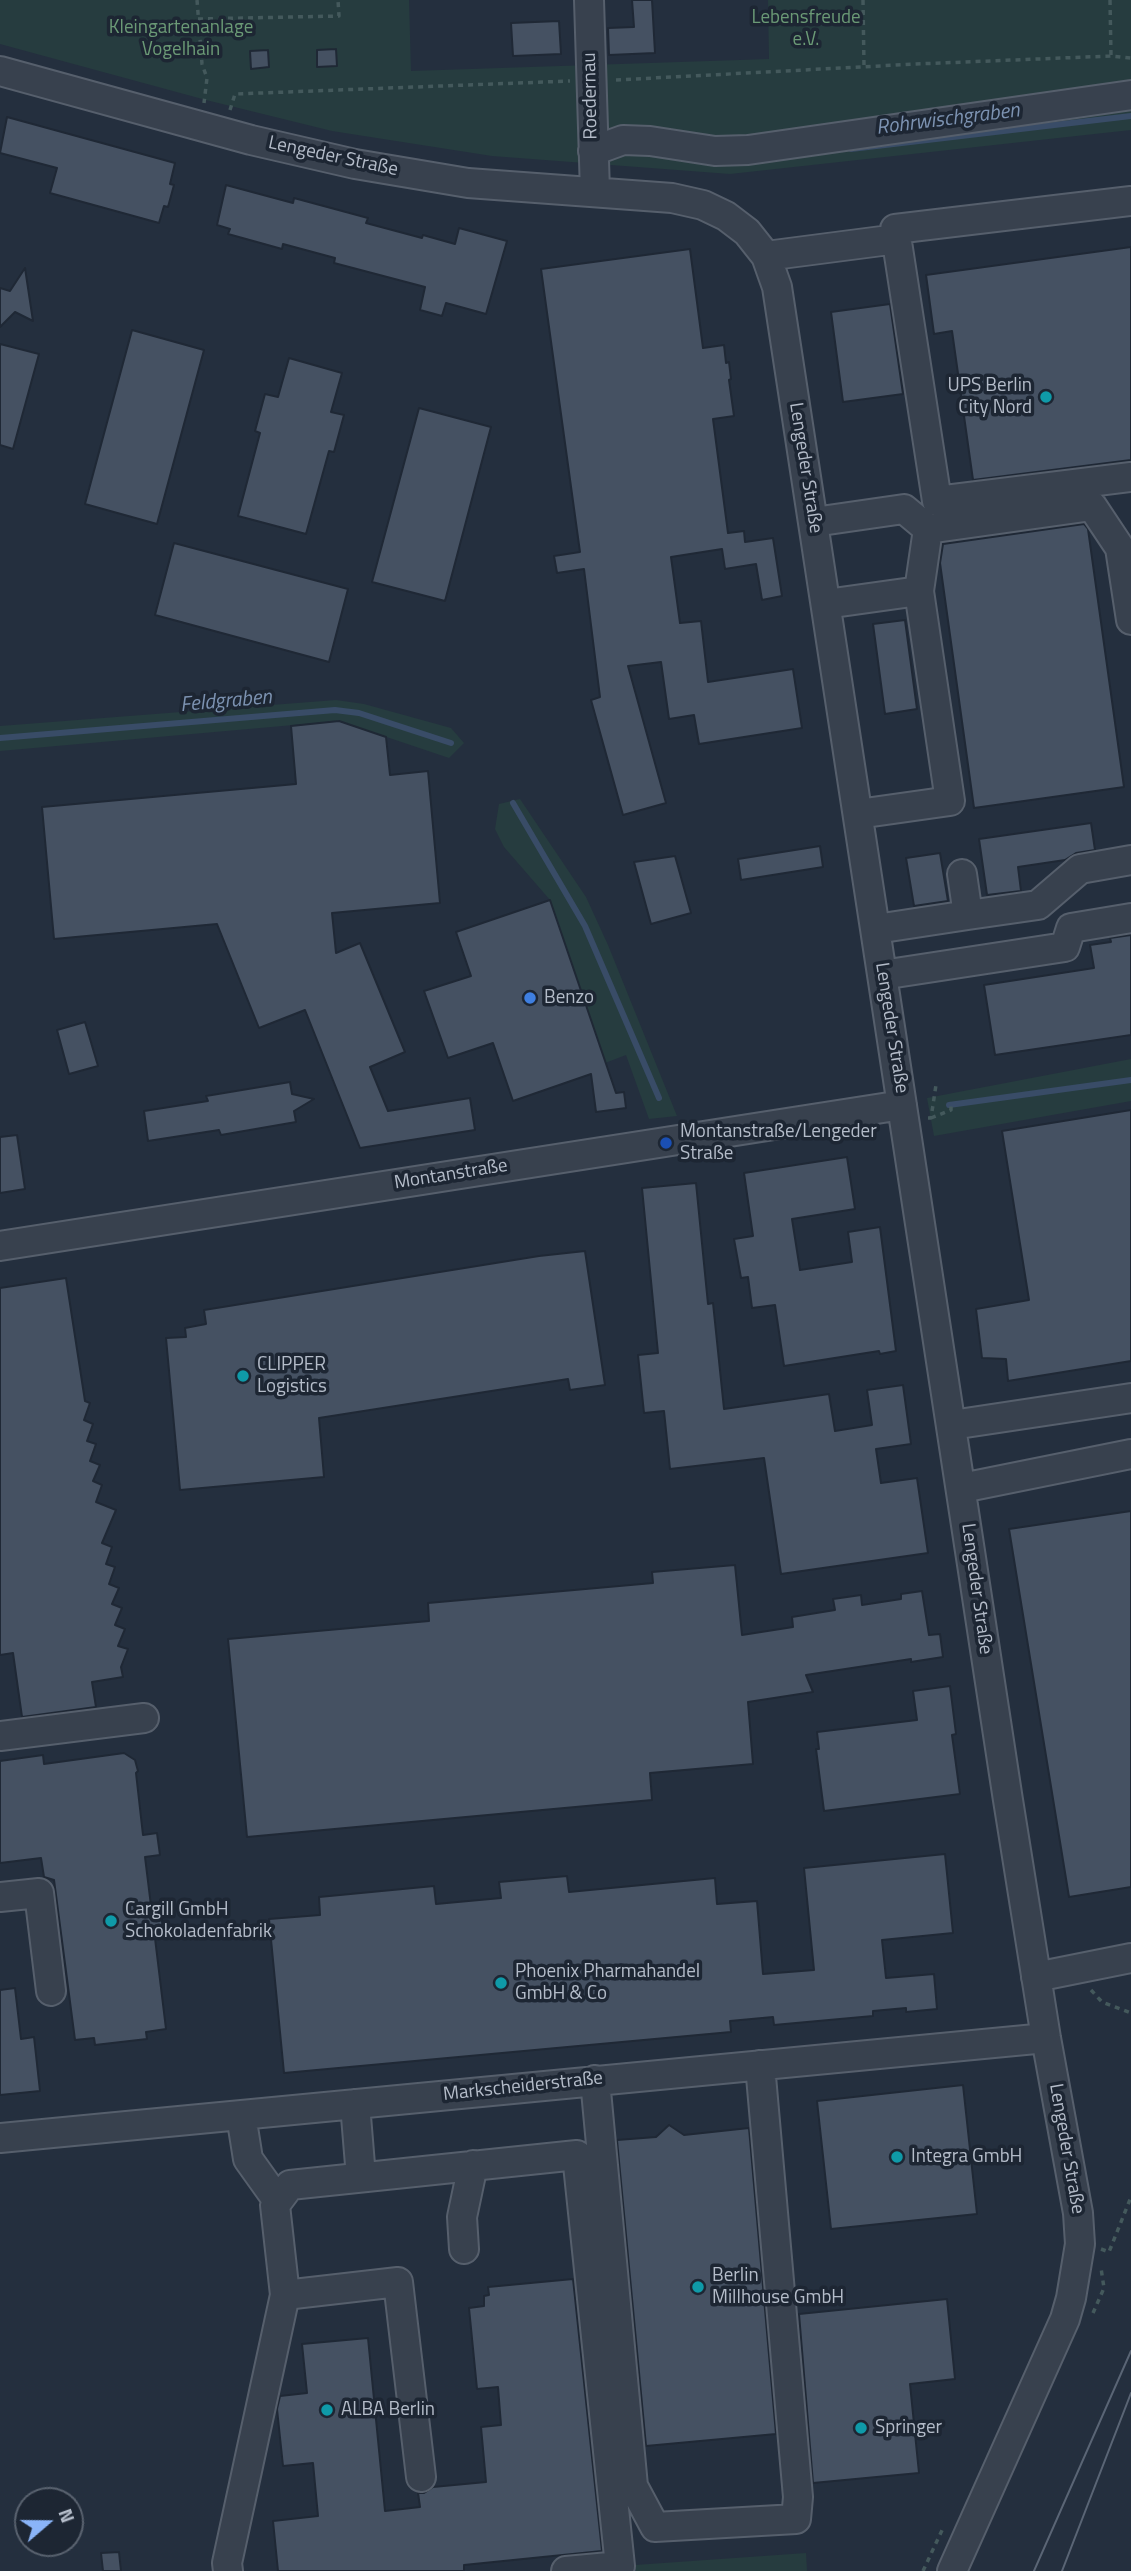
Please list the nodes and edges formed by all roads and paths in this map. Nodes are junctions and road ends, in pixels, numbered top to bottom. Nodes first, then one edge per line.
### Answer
1 (197, 0) edge
2 (338, 0) edge
3 (589, 0) edge
4 (863, 0) edge
5 (1110, 0) edge
6 (198, 19) junction
7 (1111, 56) junction
8 (1131, 58) edge
9 (864, 66) junction
10 (0, 71) edge
11 (591, 81) junction
12 (1131, 96) edge
13 (204, 103) dead end
14 (230, 110) dead end
15 (593, 151) junction
16 (595, 192) junction
17 (1131, 201) edge
18 (897, 239) junction
19 (766, 256) junction
20 (1131, 477) edge
21 (814, 522) junction
22 (928, 529) junction
23 (919, 590) junction
24 (826, 604) junction
25 (1131, 620) edge
26 (858, 814) junction
27 (1131, 860) edge
28 (962, 874) dead end
29 (968, 915) junction
30 (1131, 918) edge
31 (876, 929) junction
32 (882, 975) junction
33 (936, 1085) dead end
34 (951, 1106) dead end
35 (920, 1114) junction
36 (0, 1246) edge
37 (1131, 1398) edge
38 (952, 1425) junction
39 (1131, 1454) edge
40 (962, 1488) junction
41 (144, 1718) dead end
42 (0, 1736) edge
43 (0, 1897) edge
44 (1131, 1958) edge
45 (1036, 1977) junction
46 (1089, 1989) dead end
47 (51, 1992) dead end
48 (1131, 2012) edge
49 (1046, 2038) junction
50 (760, 2065) junction
51 (595, 2080) junction
52 (355, 2104) junction
53 (241, 2115) junction
54 (0, 2138) edge
55 (473, 2165) junction
56 (362, 2177) junction
57 (1131, 2197) edge
58 (278, 2201) junction
59 (1099, 2248) dead end
60 (464, 2249) dead end
61 (285, 2295) junction
62 (421, 2477) dead end
63 (228, 2571) edge
64 (566, 2571) edge
65 (952, 2571) edge

1 - 6 path
2 - 6 path
3 - 11 street, Roedernau
4 - 9 path
5 - 7 path
6 - 13 path
7 - 8 path
7 - 9 path
9 - 11 path
10 - 16 street, Lengeder Straße
11 - 14 path
11 - 15 street, Roedernau
12 - 15 street
15 - 16 street, Roedernau
16 - 19 street, Lengeder Straße
17 - 18 street
18 - 19 street
18 - 20 street
19 - 21 street, Lengeder Straße
21 - 22 street
21 - 24 street, Lengeder Straße
22 - 23 street
22 - 25 street
23 - 24 street
23 - 26 street
24 - 26 street, Lengeder Straße
26 - 31 street, Lengeder Straße
27 - 29 street
28 - 29 street
29 - 31 street
30 - 32 street
31 - 32 street, Lengeder Straße
32 - 35 street, Lengeder Straße
33 - 35 path
34 - 35 path
35 - 36 street, Montanstraße
35 - 38 street, Lengeder Straße
37 - 38 street
38 - 40 street, Lengeder Straße
39 - 40 street
40 - 45 street, Lengeder Straße
41 - 42 street
43 - 47 street
44 - 45 street
45 - 49 street, Lengeder Straße
46 - 48 path
49 - 50 street, Markscheiderstraße
49 - 65 street, Lengeder Straße
50 - 51 street, Markscheiderstraße
50 - 51 street
51 - 52 street, Markscheiderstraße
52 - 53 street, Markscheiderstraße
52 - 56 street
53 - 54 street, Markscheiderstraße
53 - 58 street
55 - 56 street
55 - 60 street
55 - 64 street
56 - 58 street
57 - 59 path
58 - 61 street
61 - 62 street
61 - 63 street

